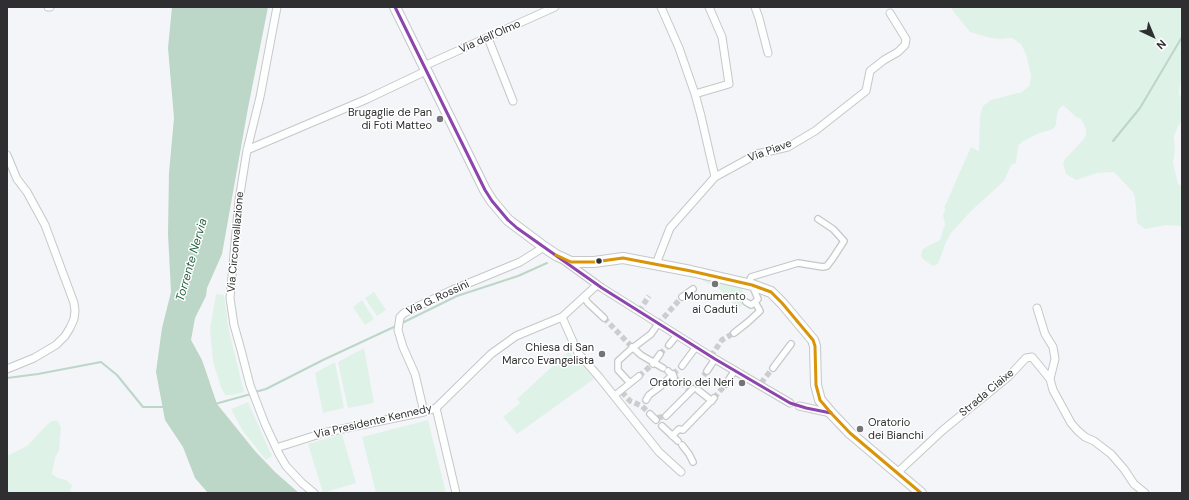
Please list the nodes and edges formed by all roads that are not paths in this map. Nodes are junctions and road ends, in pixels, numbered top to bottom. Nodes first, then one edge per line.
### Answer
1 (277, 7) edge
2 (395, 7) edge
3 (555, 7) edge
4 (661, 7) edge
5 (709, 7) edge
6 (755, 7) edge
7 (890, 13) dead end
8 (488, 38) junction
9 (768, 53) dead end
10 (425, 68) junction
11 (695, 94) junction
12 (513, 101) dead end
13 (247, 150) junction
14 (7, 155) edge
15 (715, 177) junction
16 (818, 219) dead end
17 (544, 247) junction
18 (571, 264) junction
19 (656, 264) junction
20 (597, 285) junction
21 (752, 285) junction
22 (693, 289) dead end
23 (584, 297) junction
24 (682, 297) tunnel mouth
25 (746, 302) dead end
26 (755, 302) junction
27 (1037, 308) dead end
28 (562, 317) junction
29 (604, 318) tunnel mouth
30 (658, 324) junction
31 (734, 333) tunnel mouth
32 (677, 335) junction
33 (791, 344) dead end
34 (669, 345) tunnel mouth
35 (696, 347) junction
36 (632, 348) junction
37 (660, 354) tunnel mouth
38 (715, 359) junction
39 (654, 363) junction
40 (682, 366) tunnel mouth
41 (773, 368) tunnel mouth
42 (7, 369) edge
43 (707, 371) tunnel mouth
44 (736, 371) junction
45 (639, 376) tunnel mouth
46 (1050, 380) junction
47 (630, 383) junction
48 (726, 384) tunnel mouth
49 (614, 396) junction
50 (646, 400) dead end
51 (790, 403) dead end
52 (799, 406) dead end
53 (436, 408) junction
54 (424, 412) junction
55 (831, 413) junction
56 (650, 414) tunnel mouth
57 (666, 416) tunnel mouth
58 (656, 419) dead end
59 (662, 426) dead end
60 (672, 436) junction
61 (276, 448) junction
62 (693, 462) dead end
63 (681, 472) dead end
64 (898, 472) junction
65 (314, 493) edge
66 (456, 493) edge
67 (921, 493) edge
68 (1145, 493) edge

1 - 13 street, Via Circonvallazione
2 - 10 main road
3 - 8 street, Via dell'Olmo
4 - 11 street
5 - 11 street
6 - 9 street
7 - 15 street, Via Piave
8 - 10 street, Via dell'Olmo
8 - 12 street
10 - 13 street
10 - 17 main road
11 - 15 street
13 - 61 street, Via Circonvallazione
14 - 42 street
15 - 19 street, Via Piave
16 - 21 street
17 - 18 main road
17 - 54 street, Via G. Rossini
18 - 19 main road
18 - 20 street
19 - 21 main road
20 - 23 street, Via Presidente Kennedy
20 - 30 street
21 - 26 street
21 - 55 main road
22 - 24 street
23 - 28 street, Via Presidente Kennedy
23 - 29 street
25 - 26 street
26 - 31 street
27 - 46 street
28 - 49 street
28 - 53 street, Via Presidente Kennedy
30 - 32 street
30 - 36 street
32 - 34 street
32 - 35 street
33 - 41 street
35 - 38 street
35 - 40 street
36 - 39 street
36 - 47 street
37 - 39 street
38 - 43 street
38 - 44 street
39 - 50 street
44 - 48 street
44 - 51 street
45 - 47 street
46 - 64 street, Strada Ciaixe
46 - 68 street, Strada Ciaixe
47 - 49 street
49 - 63 street
52 - 55 street
53 - 54 street, Via Presidente Kennedy
53 - 66 street
54 - 61 street, Via Presidente Kennedy
55 - 64 main road
56 - 58 street
57 - 60 street
59 - 60 street
60 - 62 street
61 - 65 street, Via Circonvallazione
64 - 67 main road

